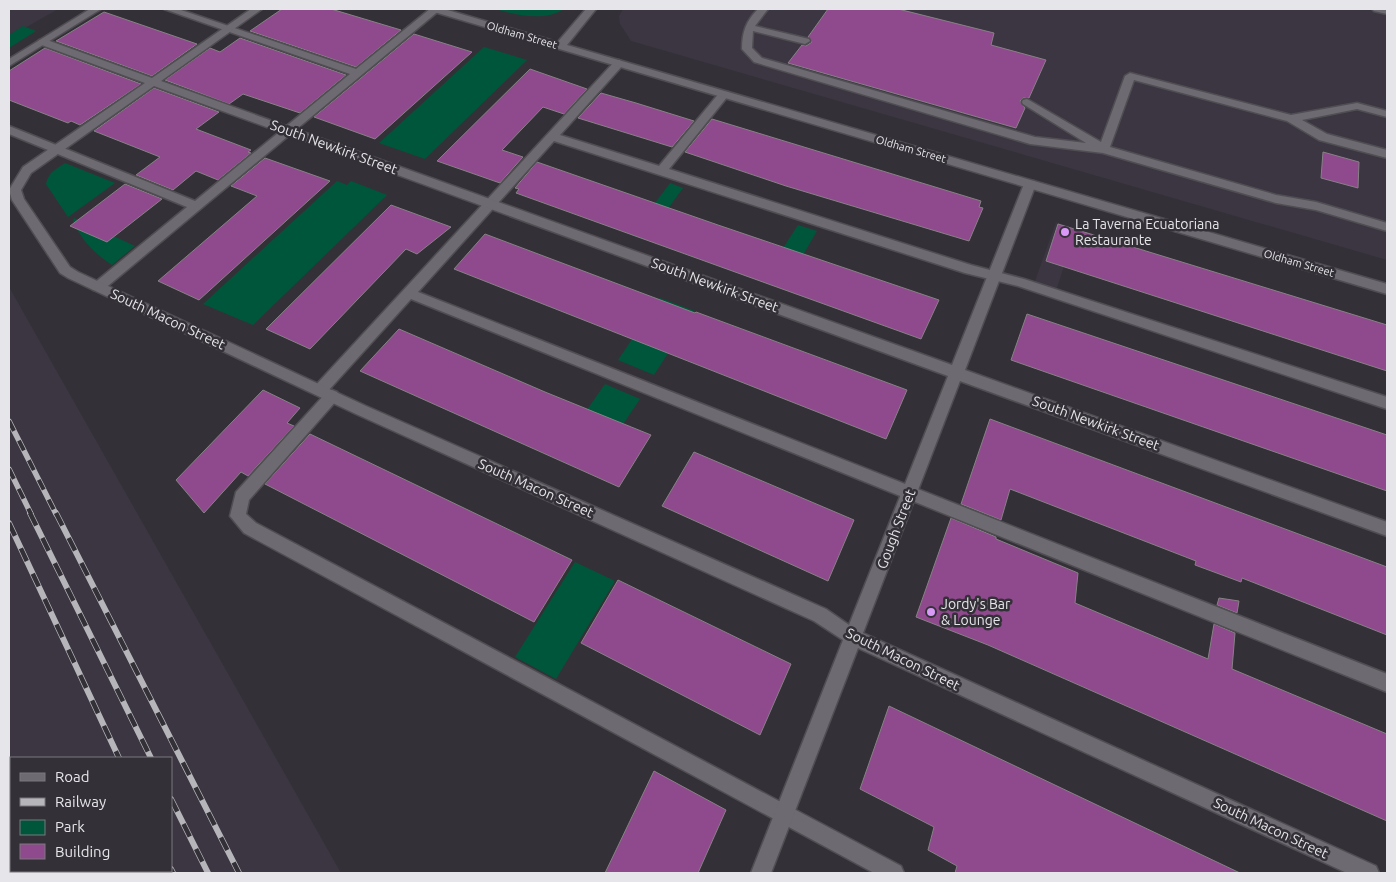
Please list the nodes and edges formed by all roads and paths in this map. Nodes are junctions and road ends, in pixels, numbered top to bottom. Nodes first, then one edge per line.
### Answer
1 (96, 9) edge
2 (169, 9) edge
3 (257, 9) edge
4 (435, 9) edge
5 (591, 9) edge
6 (763, 9) edge
7 (1377, 9) edge
8 (1387, 11) edge
9 (749, 27) junction
10 (228, 29) junction
11 (805, 41) dead end
12 (43, 42) junction
13 (560, 46) junction
14 (9, 63) edge
15 (619, 63) junction
16 (358, 73) junction
17 (152, 82) junction
18 (724, 94) junction
19 (1028, 102) dead end
20 (1387, 114) edge
21 (1291, 119) junction
22 (9, 130) edge
23 (288, 131) junction
24 (552, 136) junction
25 (55, 149) junction
26 (1104, 149) junction
27 (1387, 154) edge
28 (661, 171) junction
29 (1030, 184) junction
30 (490, 204) junction
31 (196, 206) junction
32 (1387, 227) edge
33 (995, 275) junction
34 (98, 287) junction
35 (1387, 289) edge
36 (408, 293) junction
37 (957, 373) junction
38 (326, 393) junction
39 (1387, 403) edge
40 (909, 493) junction
41 (1387, 529) edge
42 (853, 637) junction
43 (1387, 683) edge
44 (783, 815) junction
45 (760, 873) edge
46 (894, 873) edge
47 (1369, 873) edge

1 - 12 street
2 - 10 street
3 - 10 street, South Macon Street
4 - 13 street, Oldham Street
4 - 16 street
5 - 13 street
6 - 9 street
7 - 8 street
9 - 11 street
9 - 26 street
10 - 16 street
10 - 17 street, South Macon Street
12 - 14 street
12 - 17 street, South Newkirk Street
13 - 15 street, Oldham Street
15 - 18 street, Oldham Street
15 - 24 street
16 - 23 street
17 - 23 street, South Newkirk Street
17 - 25 street, South Macon Street
18 - 28 street
18 - 29 street, Oldham Street
19 - 26 street
20 - 21 street
21 - 26 street
21 - 27 street
22 - 25 street
23 - 30 street, South Newkirk Street
23 - 31 street
24 - 28 street
24 - 30 street
25 - 31 street
25 - 34 street, South Macon Street
26 - 32 street
28 - 33 street
29 - 33 street, Gough Street
29 - 35 street, Oldham Street
30 - 36 street
30 - 37 street, South Newkirk Street
31 - 34 street
33 - 37 street, Gough Street
33 - 39 street
34 - 38 street, South Macon Street
36 - 38 street
36 - 40 street
37 - 40 street, Gough Street
37 - 41 street, South Newkirk Street
38 - 42 street, South Macon Street
38 - 44 street
40 - 42 street, Gough Street
40 - 43 street
42 - 44 street, Gough Street
42 - 47 street, South Macon Street
44 - 45 street, Gough Street
44 - 46 street

